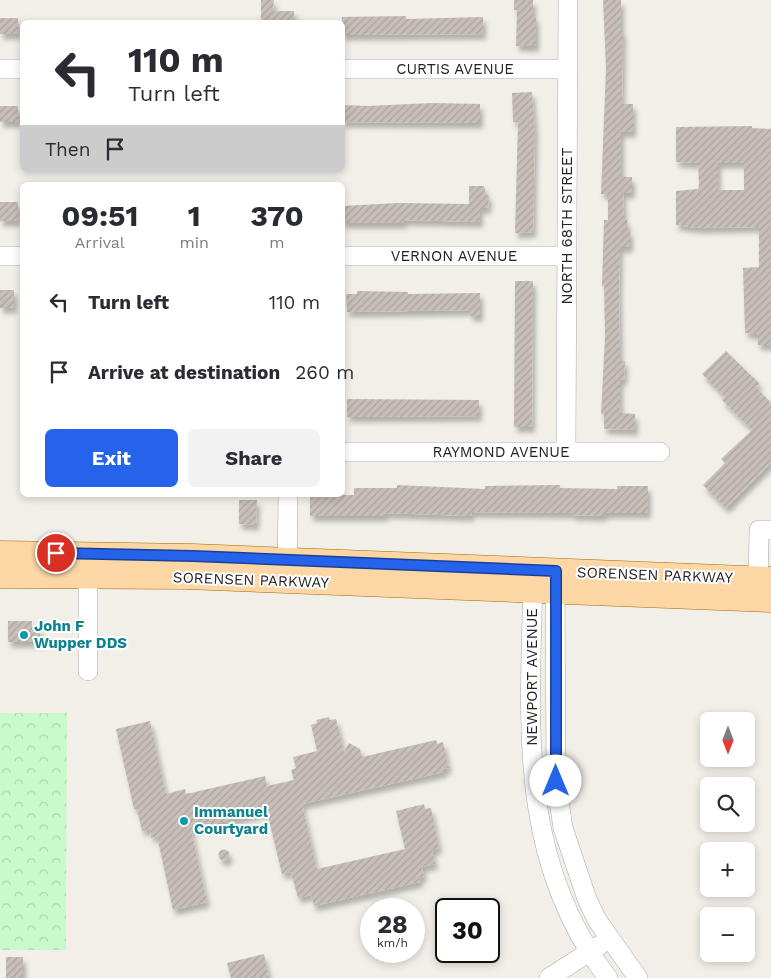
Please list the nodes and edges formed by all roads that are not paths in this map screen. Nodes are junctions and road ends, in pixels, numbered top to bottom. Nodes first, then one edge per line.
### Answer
1 (568, 0) edge
2 (0, 69) edge
3 (20, 69) edge
4 (345, 69) edge
5 (568, 69) junction
6 (0, 256) edge
7 (20, 256) edge
8 (345, 256) edge
9 (566, 256) junction
10 (345, 452) edge
11 (566, 452) junction
12 (660, 452) dead end
13 (288, 497) edge
14 (771, 530) edge
15 (0, 553) edge
16 (88, 564) junction
17 (287, 571) junction
18 (0, 576) edge
19 (544, 581) junction
20 (765, 589) edge
21 (88, 671) dead end
22 (609, 939) junction
23 (590, 952) junction
24 (548, 978) edge
25 (608, 978) edge
26 (638, 978) edge

1 - 5 street, NORTH 68TH STREET
2 - 3 street
4 - 5 street, CURTIS AVENUE
5 - 9 street, NORTH 68TH STREET
6 - 7 street
8 - 9 street, VERNON AVENUE
9 - 11 street, NORTH 68TH STREET
10 - 11 street, RAYMOND AVENUE
11 - 12 street, RAYMOND AVENUE
13 - 17 street
14 - 20 street
15 - 16 main road, SORENSEN PARKWAY
16 - 17 main road, SORENSEN PARKWAY
16 - 18 main road, SORENSEN PARKWAY
16 - 21 street
17 - 19 main road, SORENSEN PARKWAY
19 - 20 main road, SORENSEN PARKWAY
19 - 22 street, NEWPORT AVENUE
19 - 23 street, NEWPORT AVENUE
22 - 23 street
22 - 26 street, NEWPORT AVENUE
23 - 24 street
23 - 25 street, NEWPORT AVENUE

